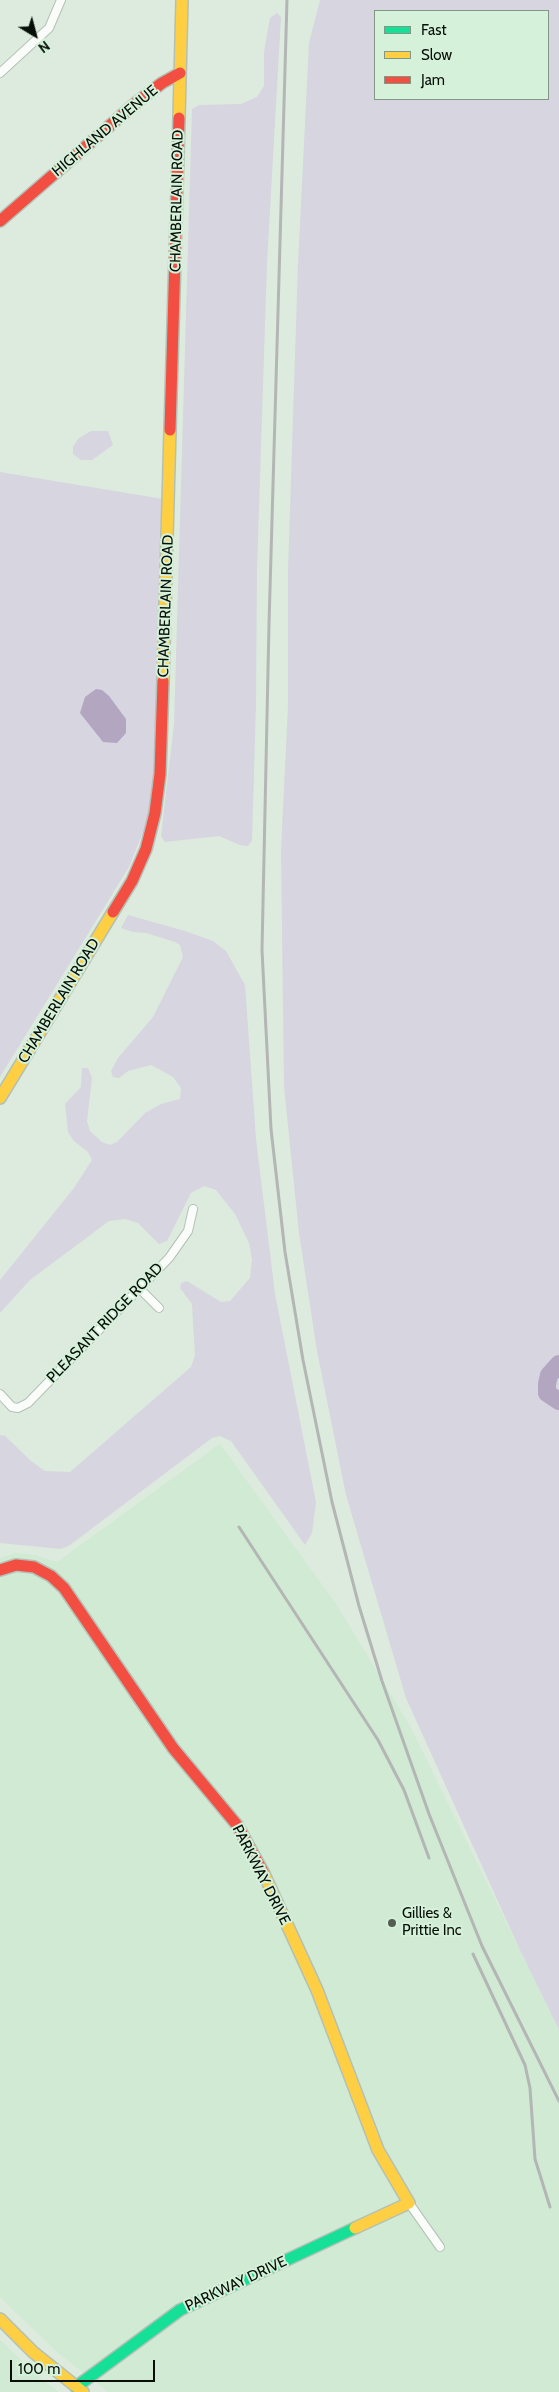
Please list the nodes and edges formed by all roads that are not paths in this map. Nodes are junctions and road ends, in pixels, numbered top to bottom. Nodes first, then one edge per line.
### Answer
1 (61, 0) edge
2 (182, 0) edge
3 (0, 73) edge
4 (180, 73) junction
5 (0, 221) edge
6 (0, 1098) edge
7 (194, 1209) dead end
8 (140, 1288) junction
9 (159, 1308) dead end
10 (0, 1394) edge
11 (0, 1570) edge
12 (409, 2203) junction
13 (440, 2247) dead end
14 (0, 2319) edge
15 (80, 2390) edge

1 - 3 street
2 - 4 street
4 - 5 street, HIGHLAND AVENUE
4 - 6 street, CHAMBERLAIN ROAD
7 - 8 street, PLEASANT RIDGE ROAD
8 - 9 street
8 - 10 street, PLEASANT RIDGE ROAD
11 - 12 street, PARKWAY DRIVE
12 - 13 street, PARKWAY DRIVE
12 - 15 street, PARKWAY DRIVE
14 - 15 street

